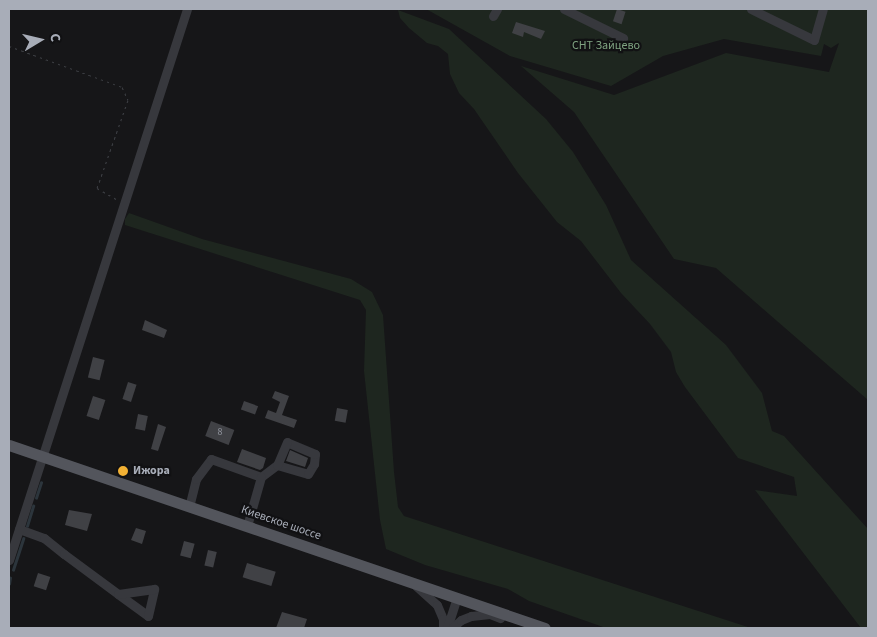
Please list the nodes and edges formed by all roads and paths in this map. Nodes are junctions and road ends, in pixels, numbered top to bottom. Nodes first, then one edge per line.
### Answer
1 (187, 9) edge
2 (564, 9) edge
3 (751, 9) edge
4 (823, 9) edge
5 (623, 38) dead end
6 (9, 46) edge
7 (124, 204) junction
8 (9, 445) edge
9 (42, 456) junction
10 (277, 465) junction
11 (261, 477) junction
12 (189, 507) junction
13 (247, 526) junction
14 (19, 529) junction
15 (9, 560) edge
16 (412, 582) junction
17 (118, 594) dead end
18 (457, 598) junction
19 (445, 628) edge
20 (452, 628) edge
21 (530, 628) edge
22 (545, 628) edge

1 - 7 street
2 - 5 street
3 - 4 street
6 - 7 path
7 - 9 street
8 - 9 main road, Киевское шоссе
9 - 12 main road, Киевское шоссе
9 - 14 street
10 - 10 street
10 - 11 street
11 - 12 street
11 - 13 street
12 - 13 main road, Киевское шоссе
13 - 16 main road, Киевское шоссе
14 - 15 street
14 - 17 street
16 - 18 main road, Киевское шоссе
16 - 19 street
18 - 19 street
18 - 22 main road, Киевское шоссе
20 - 21 street

